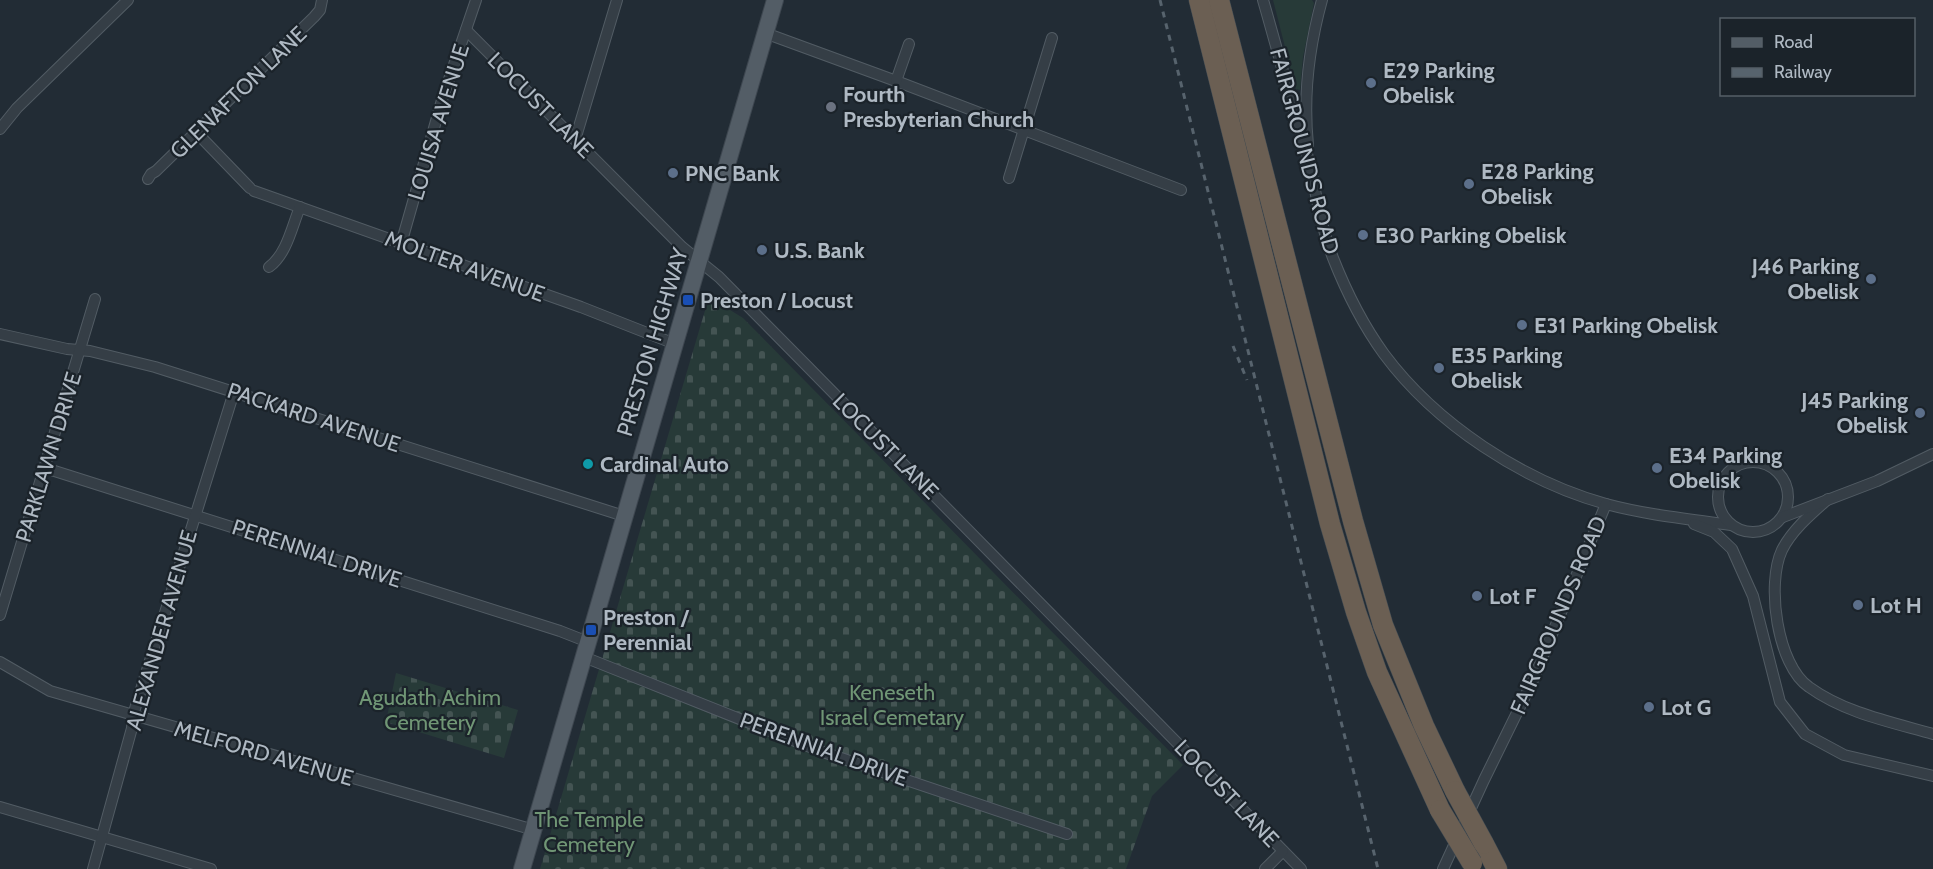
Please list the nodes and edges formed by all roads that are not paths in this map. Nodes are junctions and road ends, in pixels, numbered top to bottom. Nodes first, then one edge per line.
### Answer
1 (128, 0) edge
2 (322, 0) edge
3 (476, 0) edge
4 (617, 0) edge
5 (775, 0) edge
6 (1199, 0) edge
7 (1219, 0) edge
8 (1263, 0) edge
9 (1322, 0) edge
10 (466, 30) junction
11 (765, 33) junction
12 (1052, 38) dead end
13 (909, 44) dead end
14 (896, 81) junction
15 (0, 129) edge
16 (1024, 131) junction
17 (196, 132) junction
18 (575, 140) junction
19 (1311, 171) junction
20 (1009, 178) dead end
21 (148, 179) dead end
22 (1181, 190) dead end
23 (300, 207) junction
24 (401, 244) junction
25 (699, 261) junction
26 (269, 267) dead end
27 (95, 299) dead end
28 (0, 334) edge
29 (675, 344) junction
30 (80, 350) junction
31 (234, 392) junction
32 (1933, 454) edge
33 (45, 468) junction
34 (1828, 499) junction
35 (1606, 504) junction
36 (195, 514) junction
37 (624, 516) junction
38 (1677, 517) junction
39 (1783, 517) junction
40 (1731, 525) junction
41 (0, 615) edge
42 (586, 649) junction
43 (0, 662) edge
44 (133, 715) junction
45 (1933, 734) edge
46 (1933, 776) edge
47 (0, 807) edge
48 (534, 830) junction
49 (1067, 834) dead end
50 (102, 838) junction
51 (1283, 851) junction
52 (1474, 866) edge
53 (93, 869) edge
54 (211, 869) edge
55 (522, 869) edge
56 (1266, 869) edge
57 (1301, 869) edge
58 (1443, 869) edge
59 (1497, 869) edge

1 - 15 street
2 - 17 street, GLENAFTON LANE
3 - 10 street, LOUISA AVENUE
4 - 18 street
5 - 11 main road, PRESTON HIGHWAY
6 - 52 highway, bridge
7 - 59 highway, bridge
8 - 19 street, FAIRGROUNDS ROAD
9 - 19 street
10 - 18 street, LOCUST LANE
10 - 24 street, LOUISA AVENUE
11 - 14 street
11 - 25 main road, PRESTON HIGHWAY
12 - 16 street
13 - 14 street
14 - 16 street
16 - 20 street
16 - 22 street
17 - 21 street, GLENAFTON LANE
17 - 23 street, MOLTER AVENUE
18 - 25 street, LOCUST LANE
19 - 35 street, FAIRGROUNDS ROAD
23 - 24 street, MOLTER AVENUE
23 - 26 street
24 - 29 street, MOLTER AVENUE
25 - 29 main road, PRESTON HIGHWAY
25 - 51 street, LOCUST LANE
27 - 30 street, PARKLAWN DRIVE
28 - 30 street, PACKARD AVENUE
29 - 37 main road, PRESTON HIGHWAY
30 - 31 street, PACKARD AVENUE
30 - 33 street, PARKLAWN DRIVE
31 - 36 street, ALEXANDER AVENUE
31 - 37 street, PACKARD AVENUE
32 - 34 street
33 - 36 street, PERENNIAL DRIVE
33 - 41 street, PARKLAWN DRIVE
34 - 39 street
34 - 45 street
35 - 38 street
35 - 58 street, FAIRGROUNDS ROAD
36 - 42 street, PERENNIAL DRIVE
36 - 44 street, ALEXANDER AVENUE
37 - 42 main road, PRESTON HIGHWAY
38 - 40 street
38 - 46 street
39 - 40 street
39 - 40 street
42 - 48 main road, PRESTON HIGHWAY
42 - 49 street, PERENNIAL DRIVE
43 - 44 street, MELFORD AVENUE
44 - 48 street, MELFORD AVENUE
44 - 50 street, ALEXANDER AVENUE
47 - 50 street
48 - 55 main road, PRESTON HIGHWAY
50 - 53 street, ALEXANDER AVENUE
50 - 54 street
51 - 56 street
51 - 57 street, LOCUST LANE

